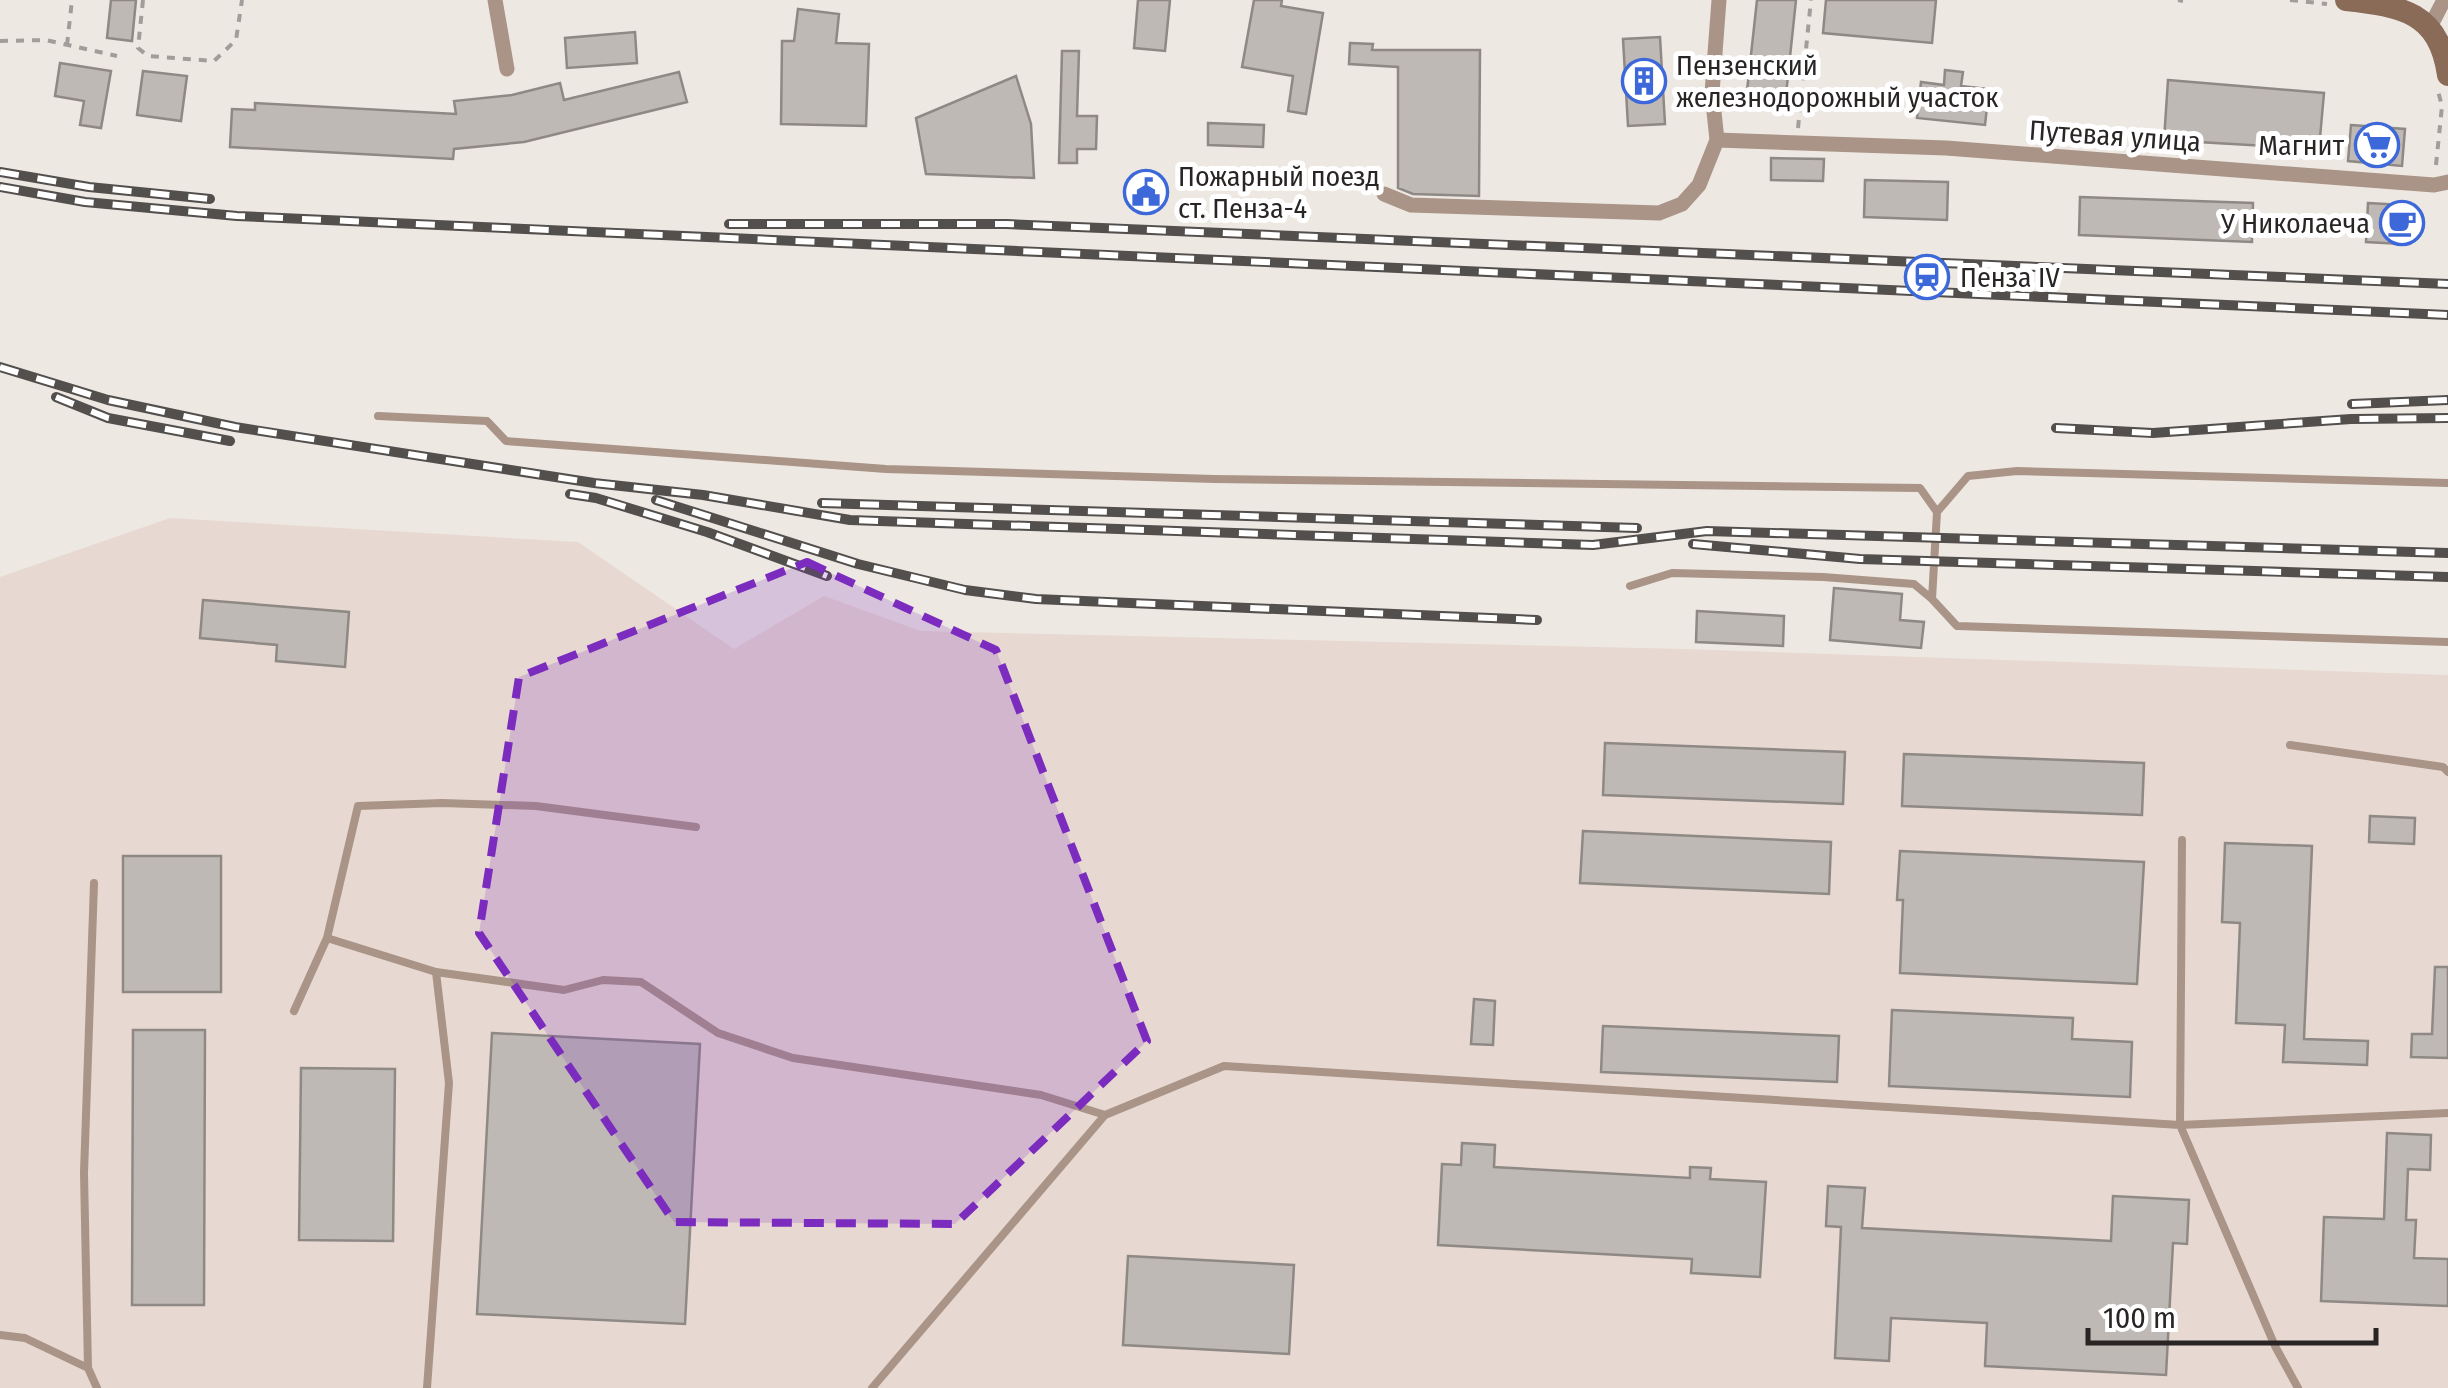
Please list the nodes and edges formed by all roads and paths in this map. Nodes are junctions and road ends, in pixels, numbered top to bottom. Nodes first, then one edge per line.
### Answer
1 (72, 0) edge
2 (142, 0) edge
3 (242, 0) edge
4 (496, 0) edge
5 (1719, 0) edge
6 (1811, 0) edge
7 (2346, 0) edge
8 (2444, 0) edge
9 (2430, 28) junction
10 (0, 41) edge
11 (67, 44) junction
12 (117, 56) dead end
13 (508, 68) dead end
14 (2443, 83) edge
15 (1716, 140) junction
16 (1796, 143) junction
17 (2441, 184) edge
18 (1384, 194) dead end
19 (378, 416) dead end
20 (2448, 482) edge
21 (1937, 512) junction
22 (1630, 586) dead end
23 (1932, 599) junction
24 (2448, 642) edge
25 (2290, 744) dead end
26 (2448, 772) edge
27 (696, 827) dead end
28 (2182, 840) dead end
29 (94, 883) dead end
30 (327, 938) junction
31 (436, 972) junction
32 (294, 1012) dead end
33 (2448, 1113) edge
34 (1105, 1115) junction
35 (2180, 1126) junction
36 (0, 1336) edge
37 (88, 1368) junction
38 (98, 1388) edge
39 (427, 1388) edge
40 (872, 1388) edge
41 (2298, 1388) edge

1 - 11 path
2 - 3 path
4 - 13 street
5 - 15 street
6 - 16 path
7 - 9 main road
8 - 9 street
9 - 14 main road
10 - 11 path
11 - 12 path
14 - 17 path
15 - 16 street, Путевая улица
15 - 18 street
16 - 17 street, Путевая улица
19 - 21 lane
20 - 21 lane
21 - 23 lane
22 - 23 lane
23 - 24 lane
25 - 26 lane
27 - 30 lane
28 - 35 lane
29 - 37 lane
30 - 31 lane
30 - 32 lane
31 - 34 lane
31 - 39 lane
33 - 35 lane
34 - 35 lane
34 - 40 lane
35 - 41 lane
36 - 37 lane
37 - 38 lane

